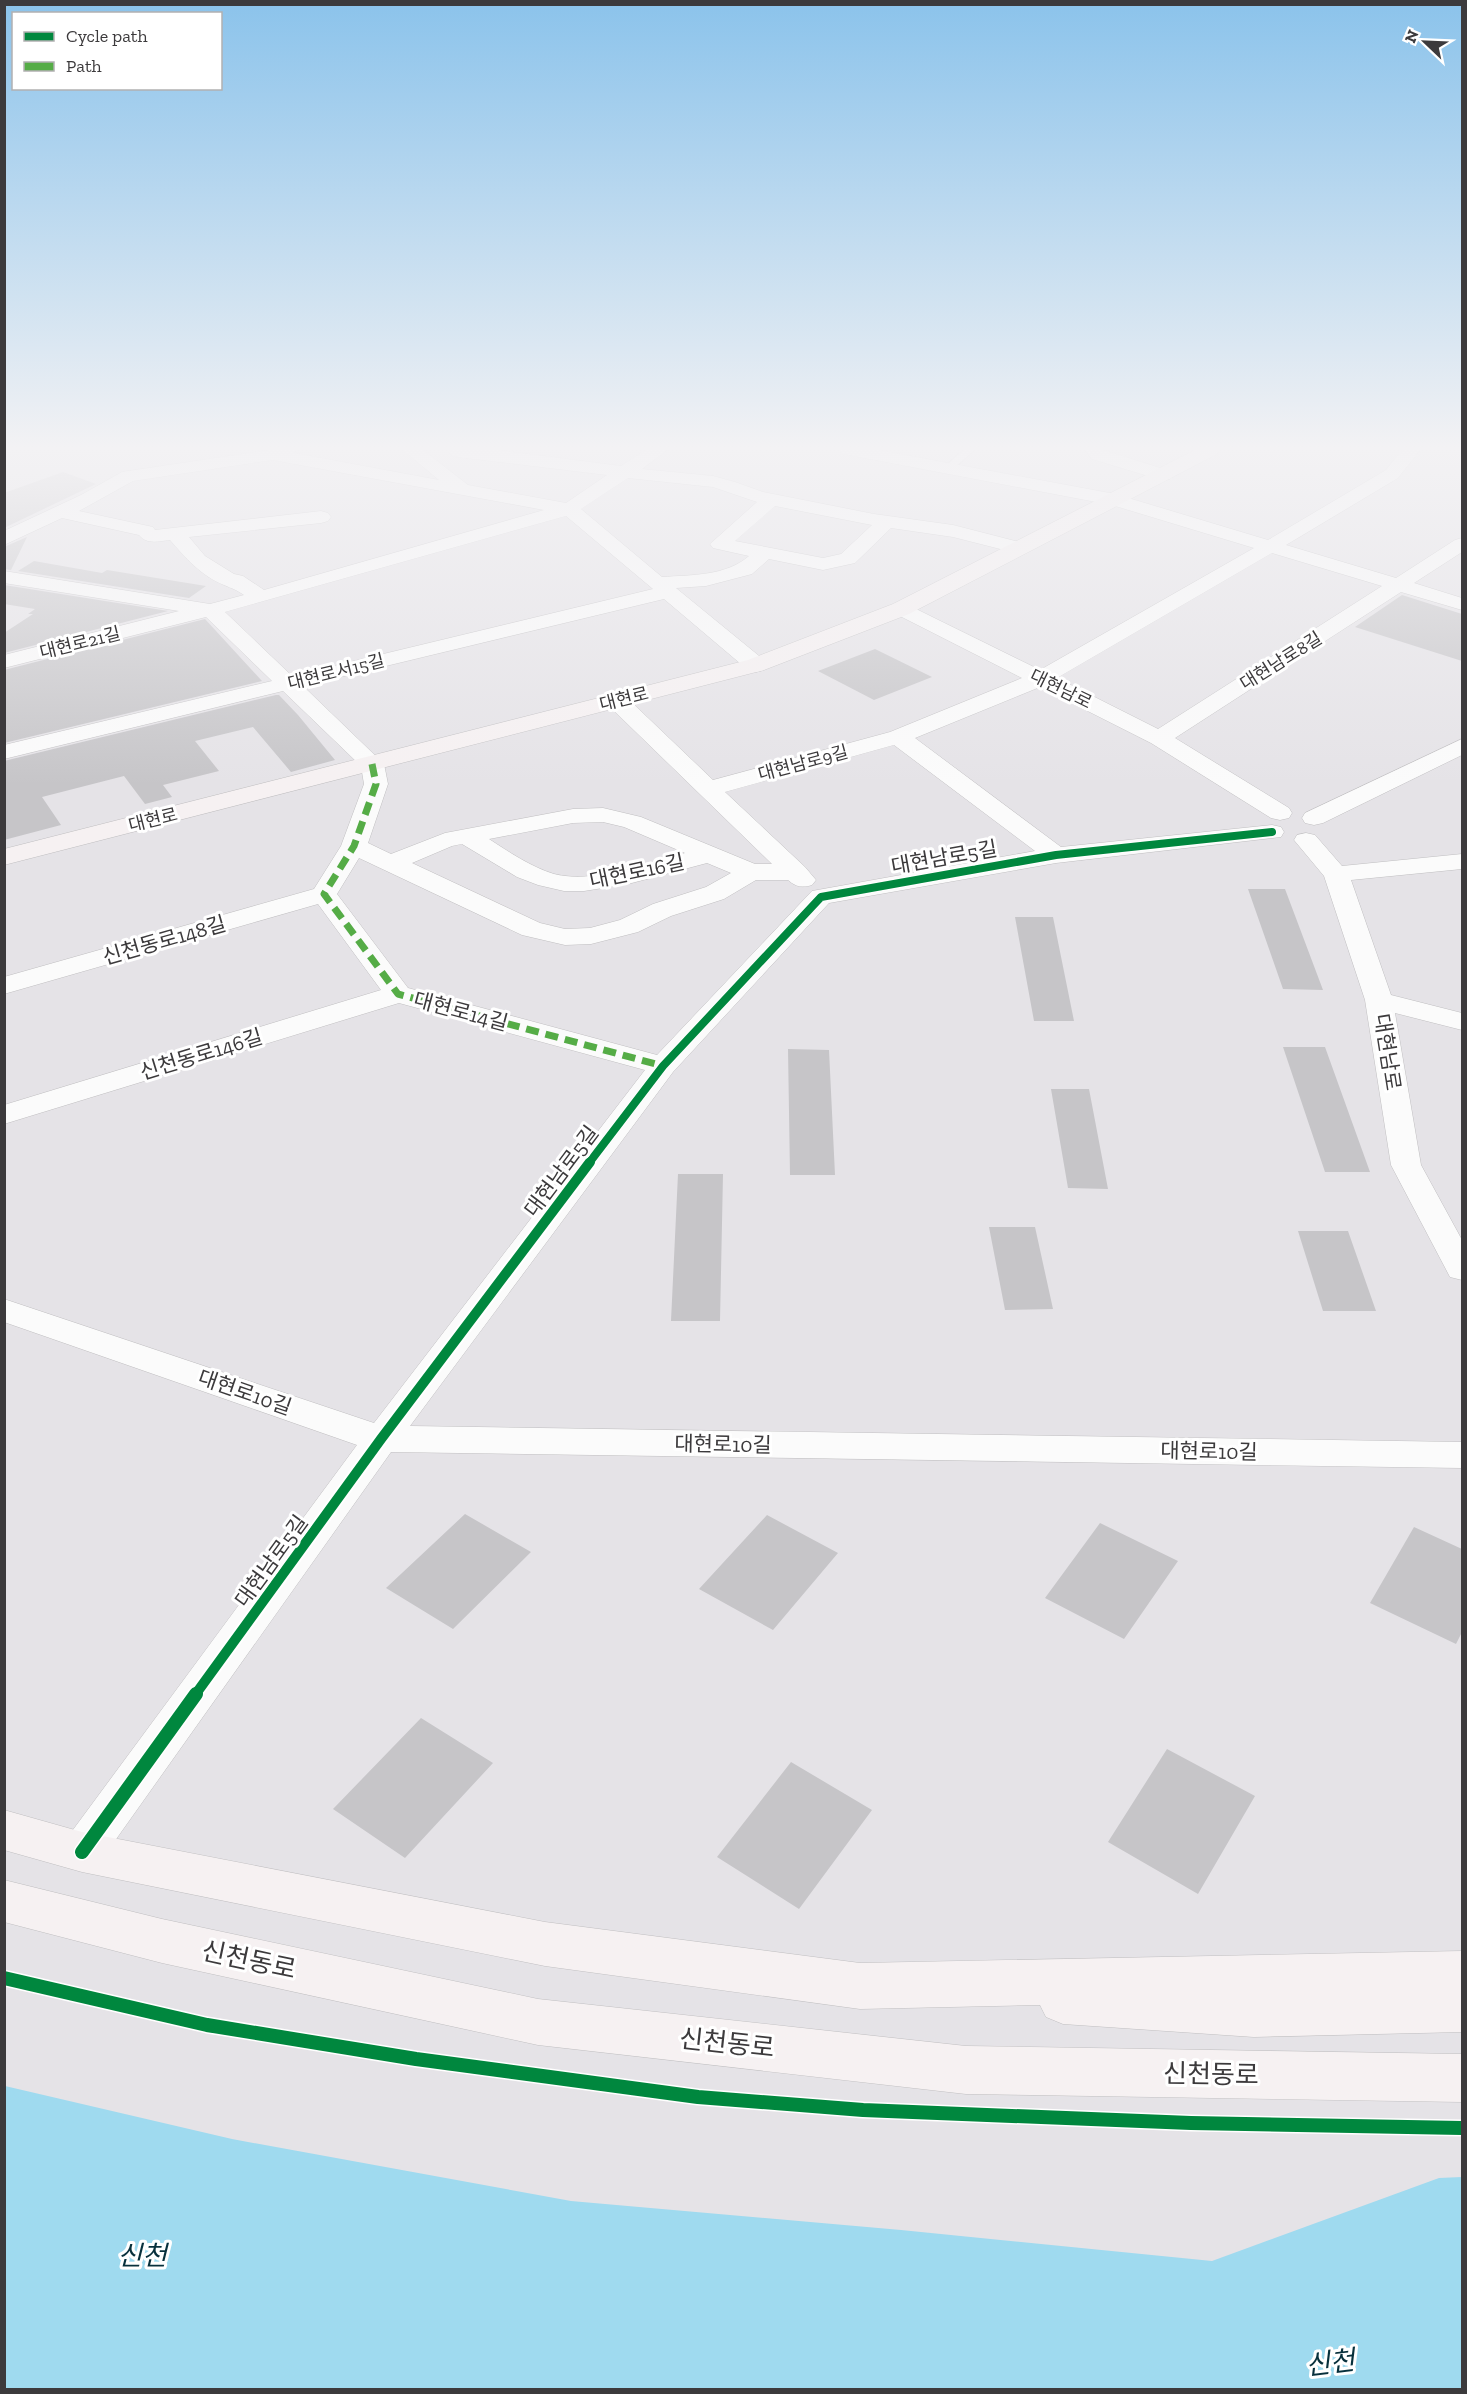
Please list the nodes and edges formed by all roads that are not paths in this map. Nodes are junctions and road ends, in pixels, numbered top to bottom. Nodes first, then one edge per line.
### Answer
1 (201, 562) edge
2 (384, 562) edge
3 (632, 562) edge
4 (755, 562) edge
5 (811, 562) edge
6 (834, 562) edge
7 (993, 562) edge
8 (1244, 562) edge
9 (1323, 562) edge
10 (1435, 562) edge
11 (4, 577) edge
12 (1400, 585) junction
13 (663, 588) junction
14 (261, 597) junction
15 (1462, 604) edge
16 (901, 609) junction
17 (210, 610) junction
18 (4, 662) edge
19 (756, 665) junction
20 (1040, 679) junction
21 (286, 684) junction
22 (617, 701) junction
23 (898, 736) junction
24 (1160, 738) junction
25 (1462, 746) edge
26 (4, 752) edge
27 (372, 764) junction
28 (708, 789) junction
29 (1276, 822) junction
30 (1310, 829) junction
31 (466, 836) junction
32 (354, 846) junction
33 (710, 854) junction
34 (1056, 855) junction
35 (4, 858) edge
36 (1462, 861) edge
37 (389, 864) junction
38 (751, 872) junction
39 (796, 872) junction
40 (1336, 874) junction
41 (324, 894) junction
42 (822, 897) junction
43 (4, 986) edge
44 (398, 994) junction
45 (1379, 999) junction
46 (1462, 1022) edge
47 (663, 1066) junction
48 (4, 1115) edge
49 (1462, 1269) edge
50 (4, 1310) edge
51 (381, 1439) junction
52 (1462, 1455) edge
53 (4, 1830) edge
54 (82, 1852) junction
55 (4, 1901) edge
56 (1462, 1972) edge
57 (860, 1986) junction
58 (1462, 2009) edge
59 (1462, 2078) edge

1 - 14 street
2 - 14 street, 대현로21길
3 - 13 street
4 - 13 street, 대현로서15길
5 - 6 street
7 - 16 main road, 대현로
8 - 20 street, 대현남로9길
9 - 12 street
10 - 12 street, 대현남로8길
11 - 17 street
12 - 15 street
12 - 24 street, 대현남로8길
13 - 19 street
13 - 21 street, 대현로서15길
14 - 17 street, 대현로21길
16 - 19 main road, 대현로
16 - 20 street, 대현남로
17 - 18 street, 대현로21길
17 - 21 street
19 - 22 main road, 대현로
20 - 23 street, 대현남로9길
20 - 24 street, 대현남로
21 - 26 street, 대현로서15길
21 - 27 street
22 - 27 main road, 대현로
22 - 28 street
23 - 28 street, 대현남로9길
23 - 34 street, 대현남로5길
24 - 29 street, 대현남로
25 - 30 street
27 - 32 street
27 - 35 main road, 대현로
28 - 39 street
29 - 30 street
29 - 34 street, 대현남로5길
30 - 40 street, 대현남로
31 - 33 street, 대현로16길
31 - 33 street, 대현로16길
31 - 37 street, 대현로16길
32 - 37 street
32 - 41 street
33 - 38 street, 대현로16길
34 - 42 street, 대현남로5길
36 - 40 street
37 - 38 street
38 - 39 street, 대현로16길
39 - 42 street
40 - 45 street, 대현남로
41 - 43 street, 신천동로148길
41 - 44 street, 대현로14길
42 - 47 street, 대현남로5길
44 - 47 street, 대현로14길
44 - 48 street, 신천동로146길
45 - 46 street
45 - 49 street, 대현남로
47 - 51 street, 대현남로5길
50 - 51 street, 대현로10길
51 - 52 street, 대현로10길
51 - 54 street, 대현남로5길
53 - 54 main road
54 - 57 main road
55 - 59 main road, 신천동로
56 - 57 main road
57 - 58 main road

